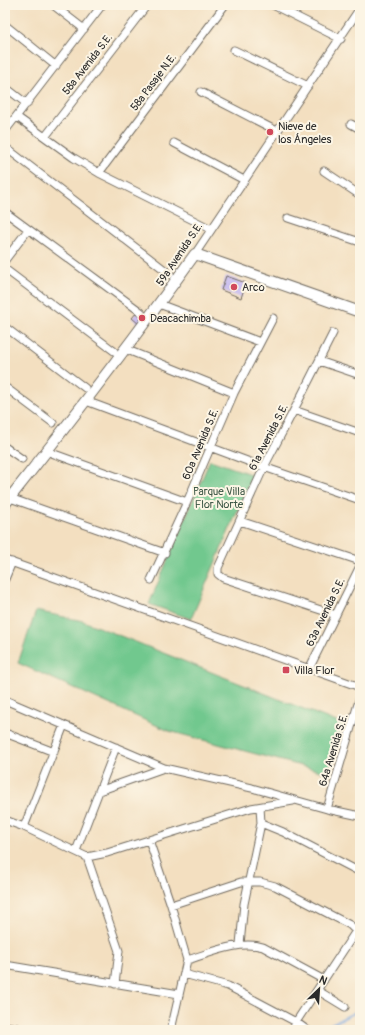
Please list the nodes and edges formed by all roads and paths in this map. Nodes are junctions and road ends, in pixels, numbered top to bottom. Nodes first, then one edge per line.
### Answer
1 (54, 5) edge
2 (102, 5) edge
3 (147, 5) edge
4 (225, 5) edge
5 (273, 5) edge
6 (360, 8) edge
7 (5, 25) edge
8 (84, 29) junction
9 (341, 39) junction
10 (234, 50) dead end
11 (56, 66) junction
12 (308, 86) junction
13 (5, 87) edge
14 (201, 92) dead end
15 (27, 104) junction
16 (17, 117) junction
17 (352, 124) dead end
18 (360, 129) edge
19 (277, 131) junction
20 (5, 132) edge
21 (44, 137) junction
22 (174, 143) dead end
23 (5, 147) edge
24 (324, 171) dead end
25 (99, 173) junction
26 (244, 180) junction
27 (360, 195) edge
28 (5, 212) edge
29 (288, 218) dead end
30 (211, 229) junction
31 (28, 230) junction
32 (360, 242) edge
33 (195, 254) junction
34 (5, 260) edge
35 (5, 269) edge
36 (170, 274) dead end
37 (159, 304) junction
38 (141, 312) dead end
39 (360, 312) edge
40 (273, 318) dead end
41 (5, 327) edge
42 (333, 333) dead end
43 (260, 342) junction
44 (125, 349) junction
45 (114, 351) dead end
46 (319, 361) junction
47 (360, 375) edge
48 (5, 387) edge
49 (85, 388) dead end
50 (234, 393) junction
51 (86, 401) junction
52 (294, 410) junction
53 (53, 423) dead end
54 (360, 433) edge
55 (5, 447) edge
56 (210, 448) junction
57 (46, 451) junction
58 (22, 459) dead end
59 (264, 467) junction
60 (360, 500) edge
61 (7, 501) edge
62 (187, 502) junction
63 (240, 521) junction
64 (165, 553) junction
65 (8, 561) edge
66 (360, 561) edge
67 (360, 566) edge
68 (5, 579) edge
69 (151, 580) dead end
70 (336, 615) junction
71 (309, 669) junction
72 (360, 687) edge
73 (360, 697) edge
74 (5, 700) edge
75 (64, 725) junction
76 (5, 734) edge
77 (116, 747) junction
78 (54, 752) junction
79 (164, 768) junction
80 (99, 791) junction
81 (296, 801) junction
82 (260, 807) junction
83 (327, 809) junction
84 (360, 816) edge
85 (5, 820) edge
86 (261, 823) junction
87 (24, 827) junction
88 (149, 840) junction
89 (76, 852) junction
90 (87, 857) junction
91 (360, 872) edge
92 (248, 881) junction
93 (171, 905) junction
94 (358, 928) edge
95 (240, 944) junction
96 (187, 960) junction
97 (5, 965) edge
98 (184, 974) junction
99 (324, 980) junction
100 (115, 984) junction
101 (317, 990) junction
102 (179, 994) junction
103 (344, 1007) dead end
104 (296, 1022) junction
105 (5, 1026) edge
106 (28, 1030) edge
107 (172, 1030) edge
108 (293, 1030) edge
109 (307, 1030) edge

1 - 8 street
2 - 8 street
3 - 21 street, 58a Avenida S.E.
4 - 25 street, 58a Pasaje N.E.
5 - 9 street
6 - 9 street, 59a Avenida S.E.
7 - 11 street
8 - 11 street
9 - 12 street, 59a Avenida S.E.
10 - 12 street
11 - 15 street
12 - 19 street, 59a Avenida S.E.
13 - 15 street
14 - 19 street
15 - 16 street
16 - 20 street
16 - 21 street
17 - 18 street
19 - 26 street, 59a Avenida S.E.
21 - 25 street
22 - 26 street
23 - 36 street
24 - 27 street
25 - 30 street
26 - 30 street, 59a Avenida S.E.
28 - 31 street
29 - 32 street
30 - 33 street, 59a Avenida S.E.
31 - 34 street
31 - 38 street
33 - 37 street, 59a Avenida S.E.
33 - 39 street
35 - 45 street
37 - 43 street
37 - 44 street, 59a Avenida S.E.
40 - 43 street, 60a Avenida S.E.
41 - 49 street
42 - 46 street, 61a Avenida S.E.
43 - 50 street, 60a Avenida S.E.
44 - 50 street
44 - 51 street, 59a Avenida S.E.
46 - 47 street
46 - 52 street, 61a Avenida S.E.
48 - 53 street
50 - 56 street, 60a Avenida S.E.
51 - 56 street
51 - 57 street, 59a Avenida S.E.
52 - 54 street
52 - 59 street, 61a Avenida S.E.
55 - 58 street
56 - 59 street
56 - 62 street, 60a Avenida S.E.
57 - 61 street, 59a Avenida S.E.
57 - 62 street
59 - 60 street
59 - 63 street, 61a Avenida S.E.
61 - 64 street
62 - 64 street, 60a Avenida S.E.
63 - 66 street
63 - 70 street, 61a Avenida S.E.
64 - 69 street, 60a Avenida S.E.
65 - 68 street
65 - 71 street
67 - 70 street, 63a Avenida S.E.
70 - 71 street, 63a Avenida S.E.
71 - 72 street
73 - 83 street, 64a Avenida S.E.
74 - 75 street
75 - 77 street
75 - 78 street
76 - 78 street
77 - 79 street
77 - 80 street
78 - 87 street
79 - 80 street
79 - 81 street
80 - 89 street
81 - 82 street
81 - 83 street
82 - 86 street
82 - 88 street
83 - 84 street
85 - 87 street
86 - 91 street
86 - 92 street
87 - 89 street
88 - 90 street
88 - 93 street
89 - 90 street
90 - 100 street
92 - 93 street
92 - 94 street
92 - 95 street
93 - 96 street
94 - 99 street
95 - 96 street
95 - 99 street
96 - 98 street
97 - 100 street
98 - 102 street
98 - 104 street
99 - 101 street
100 - 102 street
101 - 103 street
101 - 104 street
102 - 107 street
104 - 108 street
104 - 109 street
105 - 106 street

